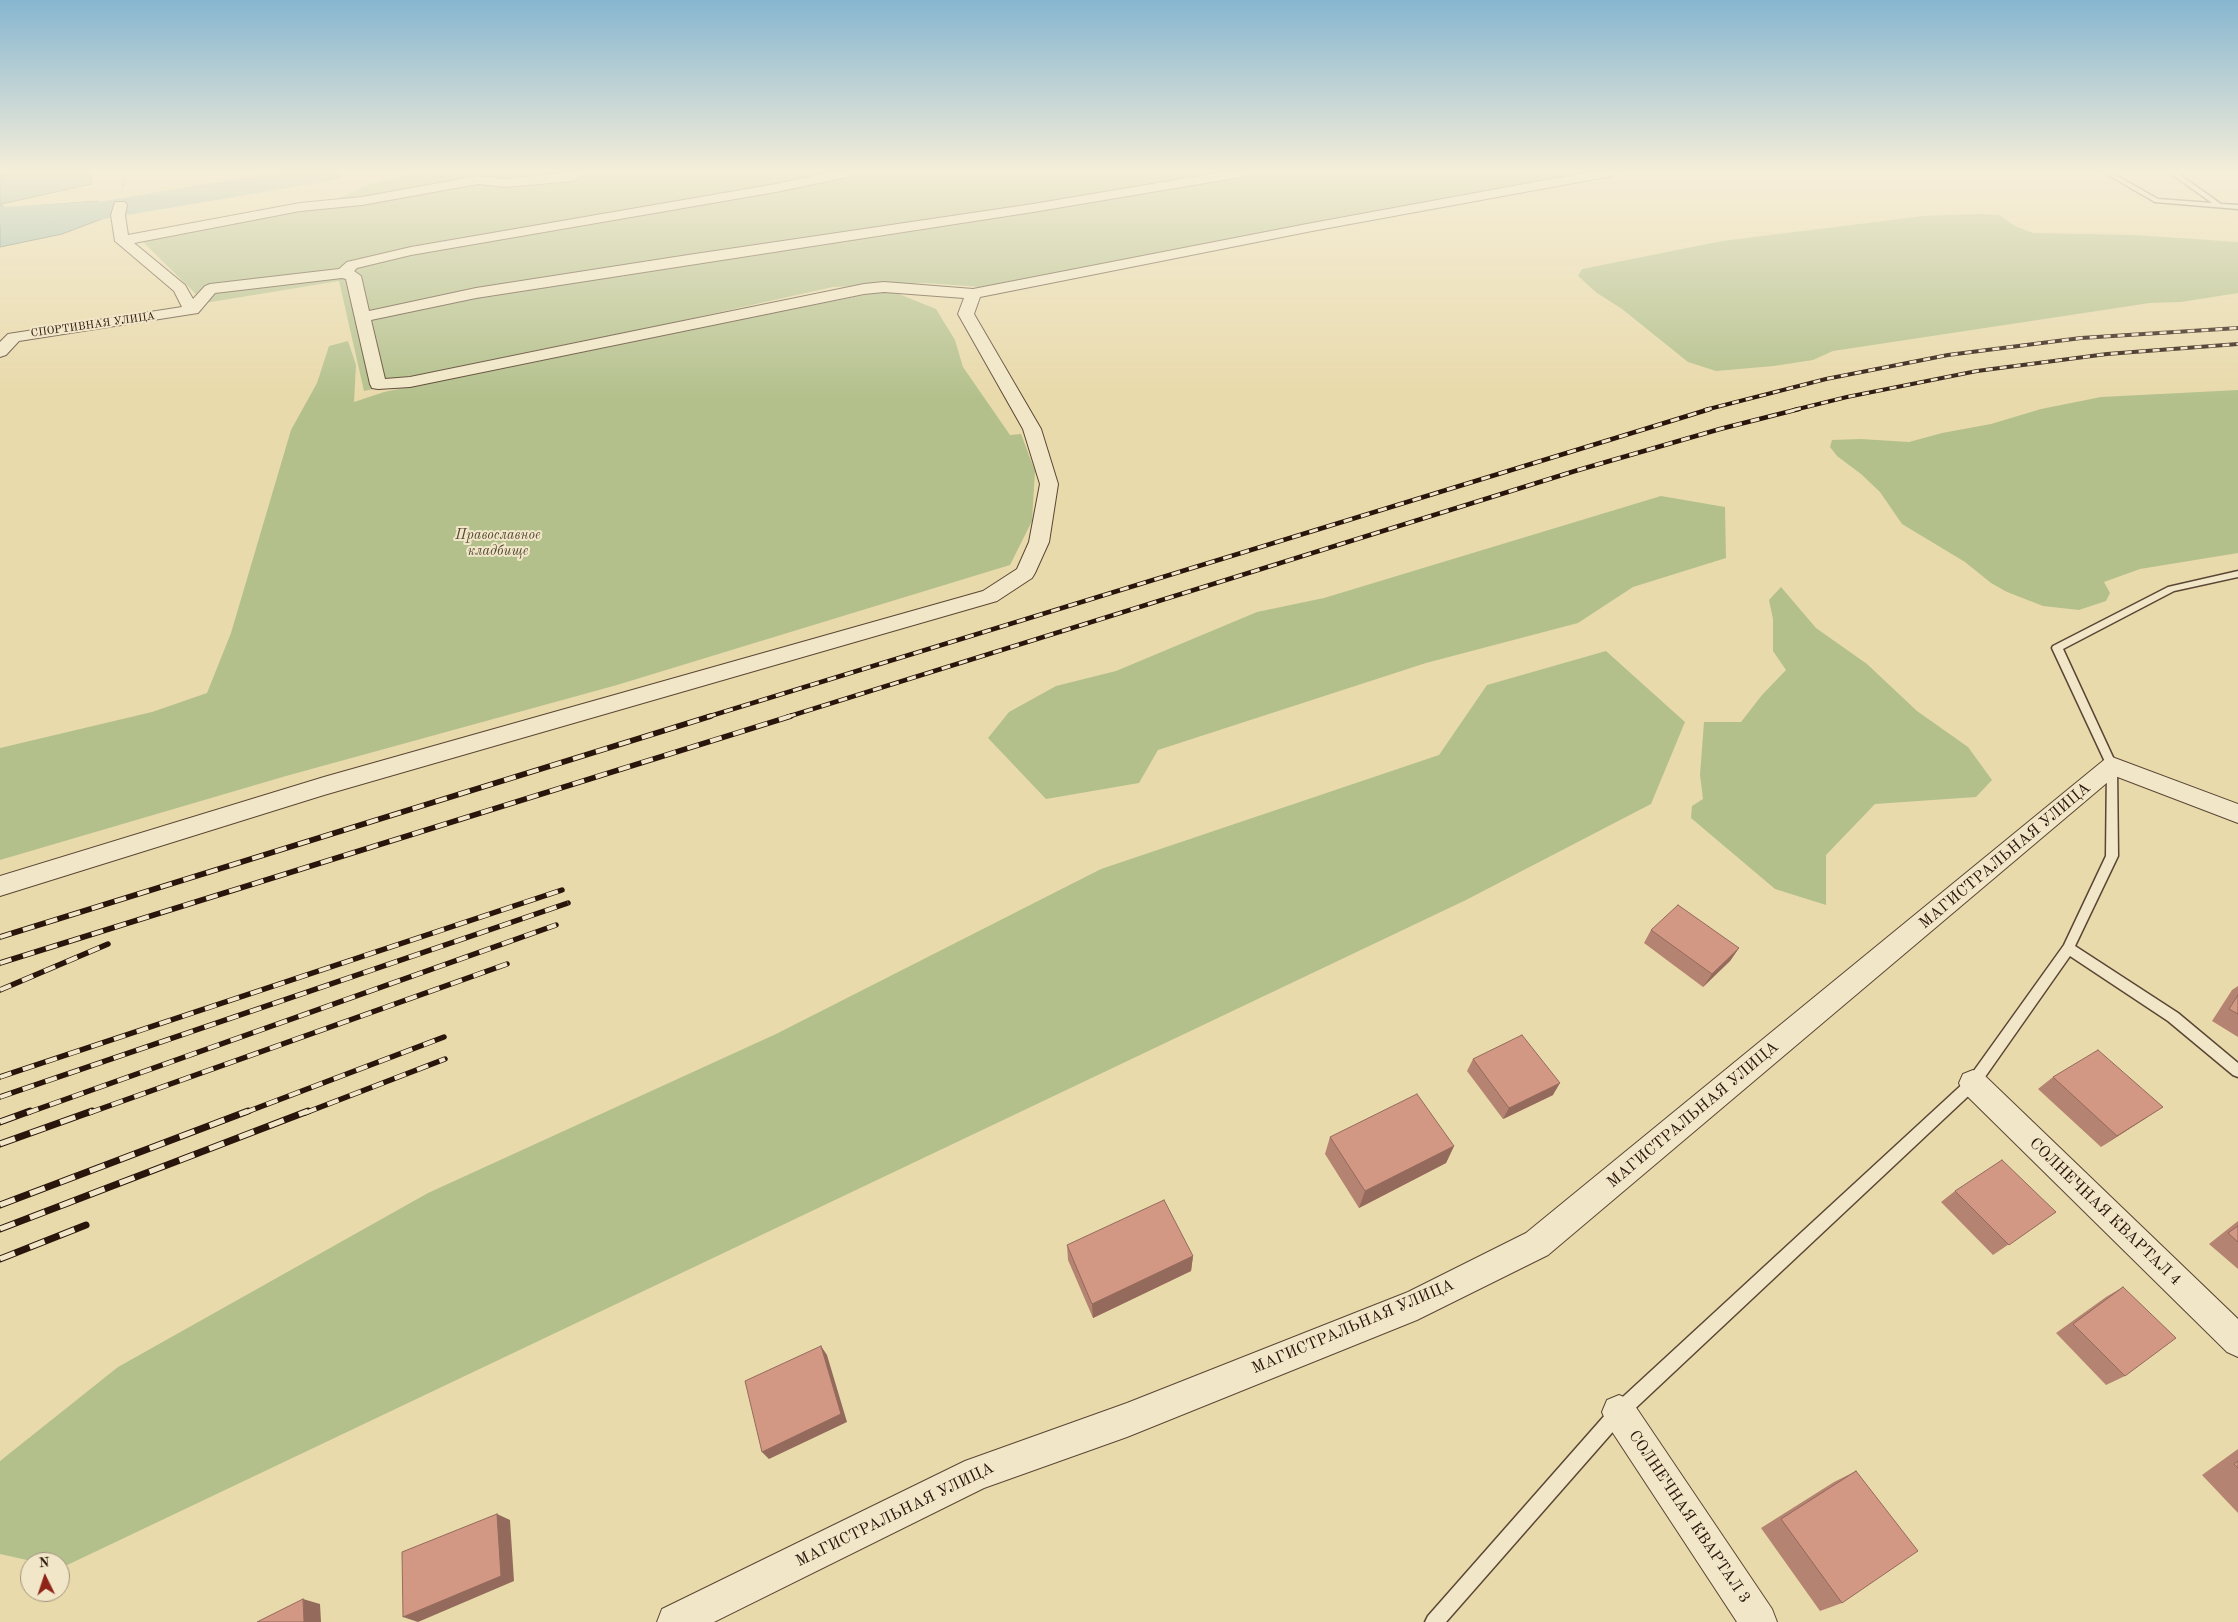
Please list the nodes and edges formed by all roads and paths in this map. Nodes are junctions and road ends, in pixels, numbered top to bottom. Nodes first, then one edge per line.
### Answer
1 (131, 248) edge
2 (430, 248) edge
3 (764, 248) edge
4 (1207, 248) edge
5 (343, 273) junction
6 (973, 294) junction
7 (192, 310) junction
8 (362, 317) junction
9 (0, 352) edge
10 (2238, 574) edge
11 (2112, 766) junction
12 (2238, 814) edge
13 (0, 886) edge
14 (2068, 948) junction
15 (2238, 1071) edge
16 (1973, 1083) junction
17 (2238, 1341) edge
18 (1618, 1412) junction
19 (675, 1622) edge
20 (1434, 1622) edge
21 (1759, 1622) edge

1 - 7 street
2 - 5 street
3 - 8 street
4 - 6 street
5 - 7 street
5 - 8 street
6 - 8 street
6 - 13 street
7 - 9 street, СПОРТИВНАЯ УЛИЦА
10 - 11 lane
11 - 12 street
11 - 14 lane
11 - 19 street, МАГИСТРАЛЬНАЯ УЛИЦА
14 - 15 lane
14 - 16 lane
16 - 17 street, СОЛНЕЧНАЯ КВАРТАЛ 4
16 - 18 lane
18 - 20 lane
18 - 21 street, СОЛНЕЧНАЯ КВАРТАЛ 3

